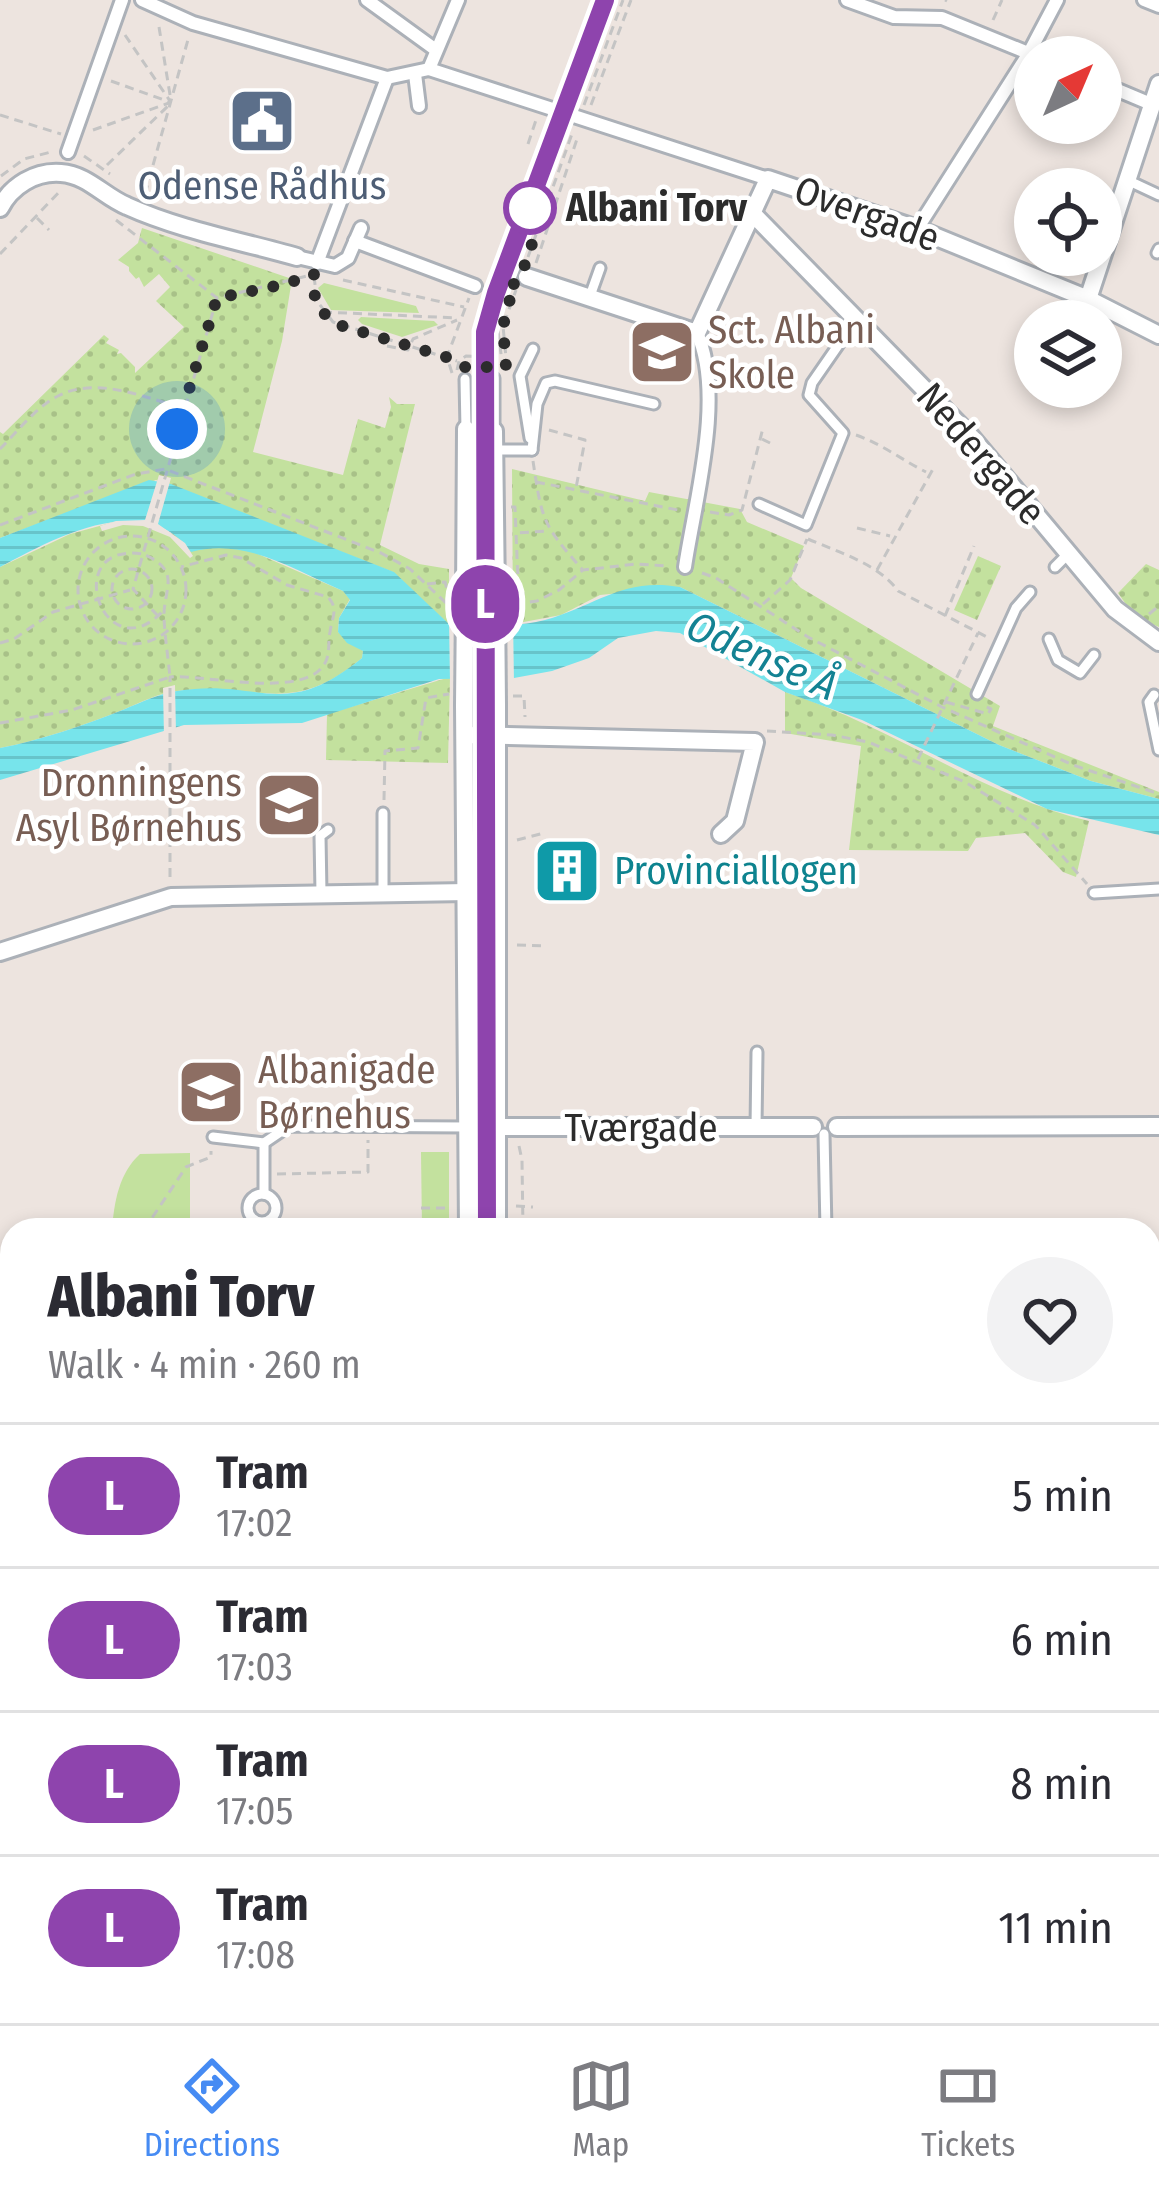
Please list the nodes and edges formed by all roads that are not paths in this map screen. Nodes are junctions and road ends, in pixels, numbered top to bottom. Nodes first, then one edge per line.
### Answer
1 (122, 0) edge
2 (367, 0) edge
3 (458, 0) edge
4 (847, 0) edge
5 (946, 0) edge
6 (1057, 0) edge
7 (1144, 0) edge
8 (149, 3) edge
9 (1159, 6) edge
10 (942, 18) junction
11 (1041, 36) edge
12 (1014, 48) edge
13 (436, 50) junction
14 (422, 71) junction
15 (387, 78) junction
16 (1014, 84) edge
17 (1159, 84) edge
18 (1122, 92) edge
19 (1151, 104) junction
20 (419, 106) dead end
21 (68, 152) dead end
22 (768, 178) junction
23 (1127, 180) junction
24 (1159, 195) edge
25 (0, 208) edge
26 (753, 214) junction
27 (917, 229) junction
28 (297, 257) joint
29 (317, 263) junction
30 (599, 268) dead end
31 (522, 274) road end
32 (476, 286) road end
33 (590, 296) junction
34 (1088, 299) junction
35 (697, 333) junction
36 (1159, 335) edge
37 (839, 344) dead end
38 (533, 350) dead end
39 (465, 373) road end
40 (494, 378) dead end
41 (654, 404) dead end
42 (466, 430) joint
43 (495, 440) junction
44 (532, 450) junction
45 (759, 504) dead end
46 (685, 568) road end
47 (1030, 592) dead end
48 (1049, 640) dead end
49 (1159, 642) edge
50 (1094, 656) dead end
51 (977, 694) dead end
52 (1154, 695) dead end
53 (465, 735) junction
54 (496, 736) junction
55 (1159, 750) edge
56 (384, 808) road end
57 (328, 830) dead end
58 (721, 834) dead end
59 (1159, 890) edge
60 (383, 892) junction
61 (468, 892) junction
62 (321, 893) junction
63 (1094, 893) road end
64 (0, 952) edge
65 (757, 1052) dead end
66 (1158, 1126) edge
67 (468, 1127) junction
68 (497, 1127) junction
69 (756, 1127) junction
70 (825, 1129) junction
71 (213, 1137) road end
72 (264, 1143) junction
73 (264, 1193) dead end
74 (468, 1218) edge
75 (497, 1218) edge
76 (826, 1218) edge

1 - 21 street
2 - 13 street
3 - 13 street
4 - 10 street
5 - 10 street
6 - 11 street
7 - 9 street
8 - 15 street
10 - 12 street
13 - 14 street
14 - 15 street
14 - 20 street
14 - 22 street, Overgade
15 - 29 street
16 - 27 street
17 - 19 street
18 - 19 street
19 - 23 street
22 - 26 street
22 - 27 street, Overgade
23 - 24 lane
23 - 34 street
25 - 28 street
26 - 35 street
26 - 49 street, Nedergade
27 - 34 street, Overgade
28 - 29 street
29 - 32 street
30 - 33 lane
31 - 33 street
33 - 35 street
34 - 36 street, Overgade
35 - 46 street
37 - 45 lane
38 - 44 lane
39 - 42 lane
40 - 43 lane
41 - 44 lane
42 - 53 street, bridge
43 - 44 lane
43 - 54 street, bridge
47 - 51 lane
48 - 50 lane
52 - 55 lane
53 - 54 street
53 - 61 street
54 - 58 street
54 - 68 street
56 - 60 lane
57 - 62 lane
59 - 63 lane
60 - 61 street
60 - 62 street
61 - 67 street
62 - 64 street
65 - 69 lane
66 - 70 street, Tværgade
67 - 68 street, Tværgade
67 - 72 lane
67 - 74 street
68 - 69 street, Tværgade
68 - 75 street
69 - 70 street, Tværgade
70 - 76 lane
71 - 72 lane
72 - 73 lane

